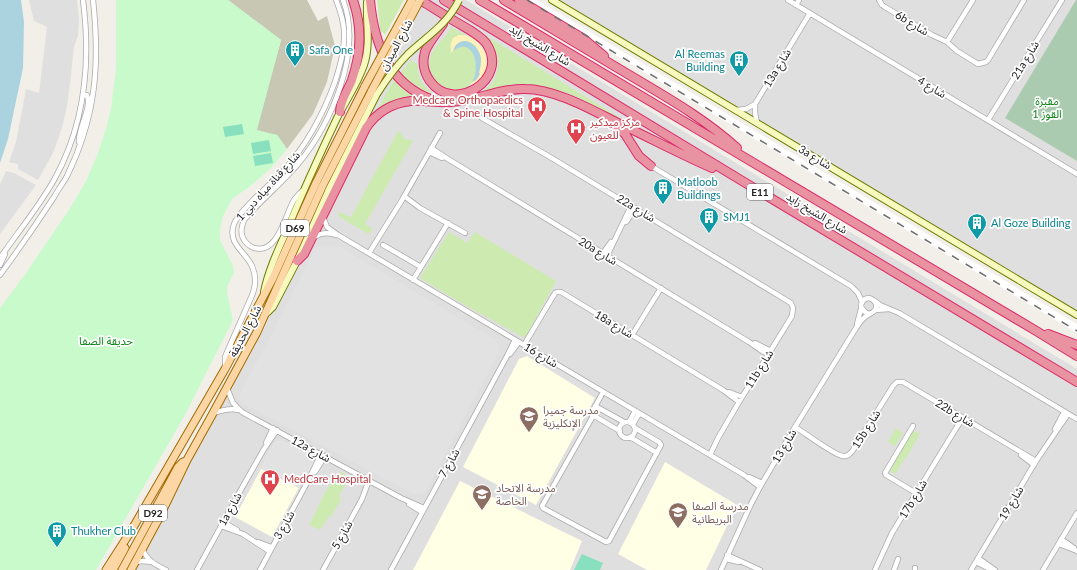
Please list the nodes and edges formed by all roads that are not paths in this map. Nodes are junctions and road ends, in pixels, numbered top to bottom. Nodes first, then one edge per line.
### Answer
1 (83, 0) edge
2 (93, 0) edge
3 (336, 0) edge
4 (343, 0) edge
5 (353, 0) edge
6 (369, 0) edge
7 (412, 0) edge
8 (420, 0) edge
9 (444, 0) edge
10 (459, 0) edge
11 (480, 0) edge
12 (504, 0) edge
13 (518, 0) edge
14 (552, 0) edge
15 (788, 0) edge
16 (799, 0) edge
17 (879, 0) edge
18 (973, 0) edge
19 (1024, 0) edge
20 (1062, 0) edge
21 (796, 5) junction
22 (810, 14) junction
23 (443, 24) junction
24 (947, 42) junction
25 (613, 65) junction
26 (371, 90) junction
27 (84, 96) junction
28 (450, 102) junction
29 (755, 104) junction
30 (735, 110) junction
31 (340, 112) junction
32 (597, 112) junction
33 (482, 118) dead end
34 (988, 120) junction
35 (757, 123) junction
36 (440, 133) dead end
37 (79, 146) junction
38 (430, 150) junction
39 (749, 160) junction
40 (651, 166) joint
41 (1077, 174) edge
42 (738, 179) junction
43 (304, 190) junction
44 (403, 198) junction
45 (633, 207) junction
46 (323, 216) junction
47 (448, 223) junction
48 (465, 233) dead end
49 (338, 235) junction
50 (312, 238) junction
51 (384, 245) dead end
52 (7, 249) junction
53 (369, 253) junction
54 (605, 254) junction
55 (0, 258) edge
56 (296, 261) junction
57 (0, 265) edge
58 (421, 267) junction
59 (0, 274) edge
60 (413, 280) junction
61 (661, 288) junction
62 (263, 297) junction
63 (788, 301) joint
64 (862, 302) junction
65 (875, 302) junction
66 (861, 309) junction
67 (890, 309) junction
68 (875, 310) junction
69 (265, 314) junction
70 (869, 314) junction
71 (1077, 315) edge
72 (856, 328) junction
73 (1038, 332) junction
74 (632, 335) junction
75 (519, 342) junction
76 (1077, 346) edge
77 (769, 353) junction
78 (1077, 356) edge
79 (225, 369) junction
80 (1077, 382) edge
81 (893, 386) joint
82 (227, 388) junction
83 (603, 392) junction
84 (740, 400) junction
85 (595, 406) junction
86 (242, 412) junction
87 (637, 412) junction
88 (214, 413) junction
89 (1066, 413) junction
90 (593, 416) junction
91 (962, 417) junction
92 (1077, 419) edge
93 (630, 424) junction
94 (913, 426) dead end
95 (794, 428) junction
96 (275, 429) junction
97 (620, 431) junction
98 (630, 437) junction
99 (657, 453) junction
100 (708, 454) junction
101 (323, 455) junction
102 (187, 460) junction
103 (1035, 463) junction
104 (371, 481) junction
105 (761, 485) junction
106 (916, 493) junction
107 (423, 510) junction
108 (1077, 514) edge
109 (222, 524) junction
110 (131, 531) junction
111 (1060, 542) junction
112 (142, 549) junction
113 (270, 549) junction
114 (1077, 550) edge
115 (726, 557) junction
116 (898, 559) dead end
117 (977, 560) junction
118 (135, 562) junction
119 (152, 562) junction
120 (106, 570) edge
121 (113, 570) edge
122 (122, 570) edge
123 (131, 570) edge
124 (166, 570) edge
125 (197, 570) edge
126 (260, 570) edge
127 (323, 570) edge
128 (391, 570) edge
129 (721, 570) edge
130 (760, 570) edge
131 (875, 570) edge
132 (894, 570) edge
133 (971, 570) edge
134 (994, 570) edge
135 (1043, 570) edge

1 - 27 street
2 - 37 street
3 - 79 street, شارع قناة مياه دبي 1
4 - 43 street, شارع قناة مياه دبي 1
5 - 31 highway
6 - 28 highway
6 - 31 main road
7 - 26 main road, شارع الميدان / D69, bridge
8 - 23 highway
8 - 26 main road, شارع الميدان / D69, bridge
9 - 42 highway, شارع الشيخ زايد / E11
10 - 23 main road, bridge
11 - 39 highway, شارع الشيخ زايد / E11
12 - 25 highway
13 - 25 highway
14 - 30 main road, 3a شارع
15 - 21 street, شارع 4
16 - 21 street
17 - 24 street, 6b شارع
18 - 24 street
19 - 24 street, 6b شارع
20 - 34 street, 21a شارع
21 - 22 street, شارع 4
22 - 29 street, 13a شارع
22 - 34 street, شارع 4
23 - 26 main road, bridge
25 - 39 highway
26 - 56 main road
26 - 62 main road, شارع الحديقة / D69
26 - 69 main road, شارع الحديقة / D69
27 - 37 street
27 - 52 street
28 - 32 highway
28 - 46 highway
29 - 30 street
29 - 35 street
30 - 35 main road, 3a شارع
31 - 43 main road
32 - 40 highway
32 - 42 highway
33 - 45 street, 22a شارع
34 - 41 street, شارع 4
35 - 71 main road, 3a شارع
36 - 38 street
37 - 59 street
38 - 44 street
38 - 54 street, 20a شارع
39 - 73 highway, شارع الشيخ زايد / E11
40 - 64 street
42 - 80 highway, شارع الشيخ زايد / E11
43 - 62 main road
44 - 47 street
44 - 53 street
45 - 54 street
45 - 63 street, 22a شارع
46 - 49 street, شارع 16
46 - 50 highway
47 - 48 street
47 - 58 street
49 - 50 street
49 - 53 street, شارع 16
50 - 56 highway
51 - 58 street
52 - 55 street
52 - 57 street
53 - 60 street, شارع 16
54 - 61 street, 20a شارع
56 - 69 main road
58 - 60 street
60 - 75 street, شارع 16
61 - 74 street
61 - 77 street, 20a شارع
62 - 79 main road, شارع الحديقة / D69
63 - 77 street, 11b شارع
64 - 65 street
64 - 66 street
65 - 67 street
65 - 68 street
66 - 70 street
66 - 72 street, شارع 13
67 - 68 street
67 - 89 street
68 - 70 street
69 - 82 main road, شارع الحديقة / D69
70 - 72 street, شارع 13
72 - 95 street, شارع 13
73 - 76 highway
73 - 78 highway, شارع الشيخ زايد / E11
74 - 75 street, 18a شارع
74 - 84 street, 18a شارع
75 - 83 street, شارع 16
75 - 107 street, شارع 7
77 - 84 street, 11b شارع
79 - 110 main road, شارع الحديقة / D69
81 - 91 street, 22b شارع
81 - 95 street, 15b شارع
82 - 86 street, 12a شارع
82 - 88 main road, شارع الحديقة / D69
83 - 85 street
83 - 87 street, شارع 16
84 - 100 street, 11b شارع
85 - 90 street
85 - 93 street
86 - 88 street, 12a شارع
86 - 96 street, 12a شارع
87 - 93 street
87 - 100 street, شارع 16
88 - 102 main road, شارع الحديقة / D69
89 - 92 street
89 - 103 street, شارع 19
90 - 97 street
90 - 99 street
91 - 103 street, 22b شارع
91 - 106 street, 17b شارع
93 - 97 street
93 - 98 street
93 - 99 street
94 - 106 street
95 - 105 street, شارع 13
96 - 101 street, 12a شارع
96 - 109 street, 1a شارع
97 - 98 street
98 - 99 street
100 - 105 street, شارع 16
101 - 104 street, 12a شارع
101 - 113 street, شارع 3
102 - 112 main road, شارع الحديقة / D69
102 - 122 main road, D92
103 - 117 street, شارع 19
104 - 107 street, 12a شارع
104 - 127 street, شارع 5
105 - 115 street, شارع 13
106 - 131 street, 17b شارع
107 - 128 street, شارع 7
108 - 111 street
109 - 113 street
109 - 125 street, 1a شارع
110 - 120 main road
110 - 121 main road, شارع الحديقة / D69
111 - 114 street
111 - 135 street
112 - 118 main road, شارع الحديقة / D69
112 - 119 street
113 - 126 street, شارع 3
115 - 129 street, شارع 13
115 - 130 street
116 - 132 street
117 - 133 street, شارع 19
117 - 134 street
118 - 119 street
118 - 123 main road, شارع الحديقة / D69
119 - 124 street

